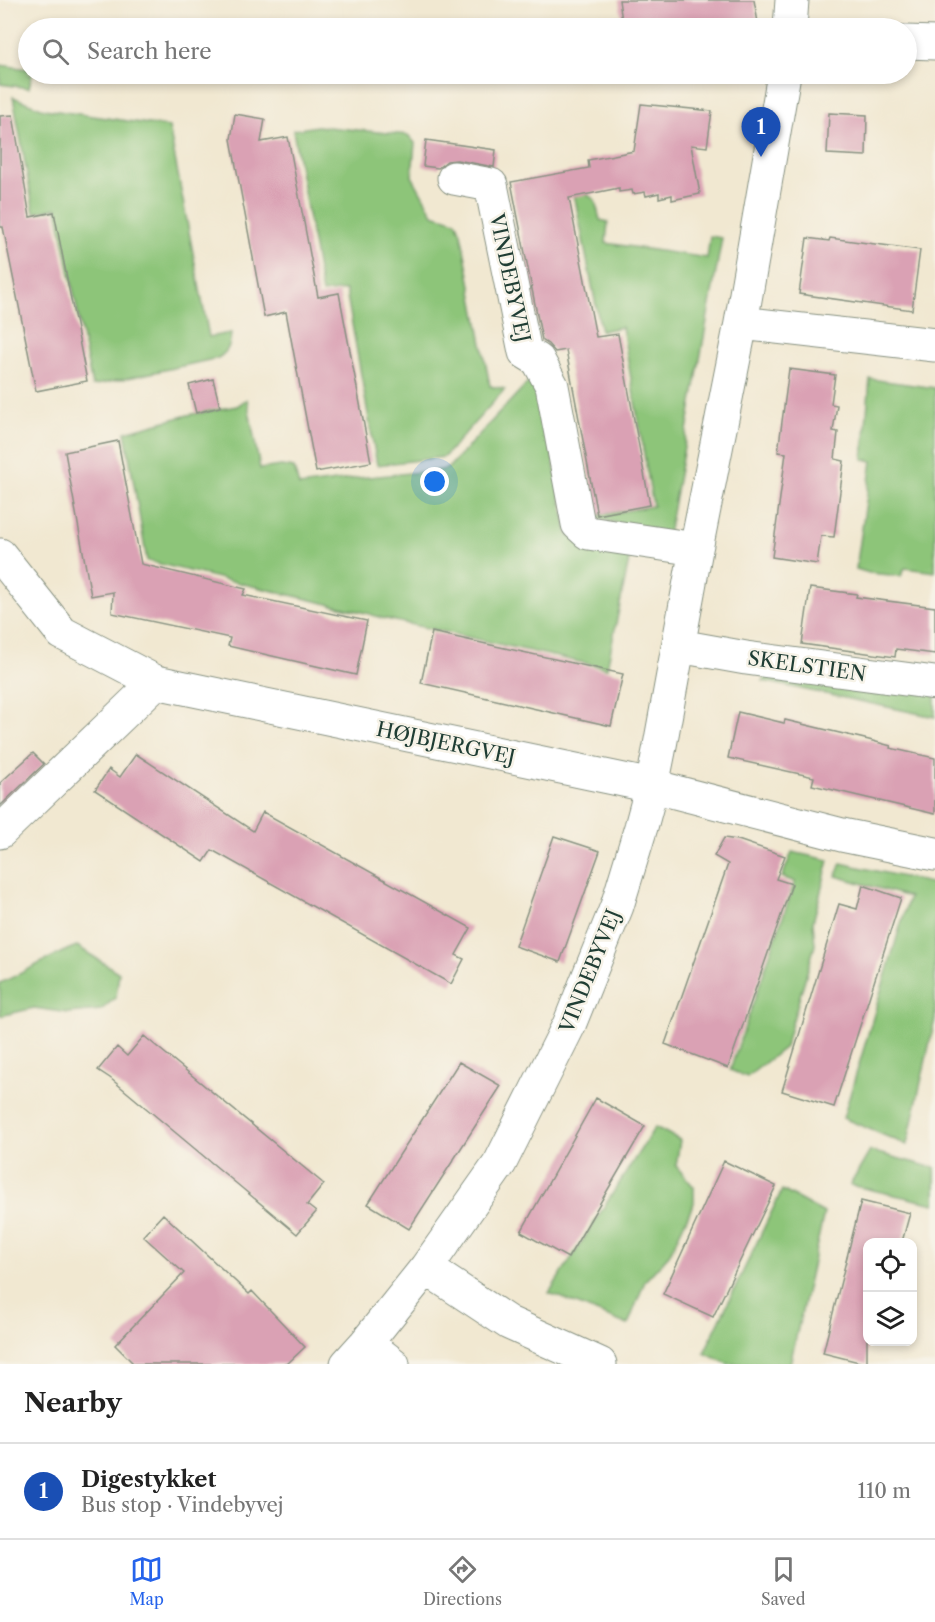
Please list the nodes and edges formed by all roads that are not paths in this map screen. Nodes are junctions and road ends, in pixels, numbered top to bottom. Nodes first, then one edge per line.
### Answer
1 (792, 0) edge
2 (791, 18) edge
3 (917, 42) edge
4 (935, 43) edge
5 (782, 84) edge
6 (454, 178) dead end
7 (741, 323) junction
8 (935, 345) edge
9 (696, 549) junction
10 (0, 555) edge
11 (679, 645) junction
12 (156, 682) junction
13 (935, 683) edge
14 (652, 786) junction
15 (0, 832) edge
16 (935, 854) edge
17 (426, 1268) junction
18 (356, 1354) edge
19 (393, 1364) edge
20 (600, 1364) edge

1 - 2 street
3 - 4 street
5 - 7 street, VINDEBYVEJ
6 - 9 street, VINDEBYVEJ
7 - 8 street
7 - 9 street, VINDEBYVEJ
9 - 11 street, VINDEBYVEJ
10 - 12 street, HØJBJERGVEJ
11 - 13 street, SKELSTIEN
11 - 14 street, VINDEBYVEJ
12 - 14 street, HØJBJERGVEJ
12 - 15 street
14 - 16 street, HØJBJERGVEJ
14 - 17 street, VINDEBYVEJ
17 - 18 street, VINDEBYVEJ
17 - 20 street
18 - 19 street, VINDEBYVEJ

